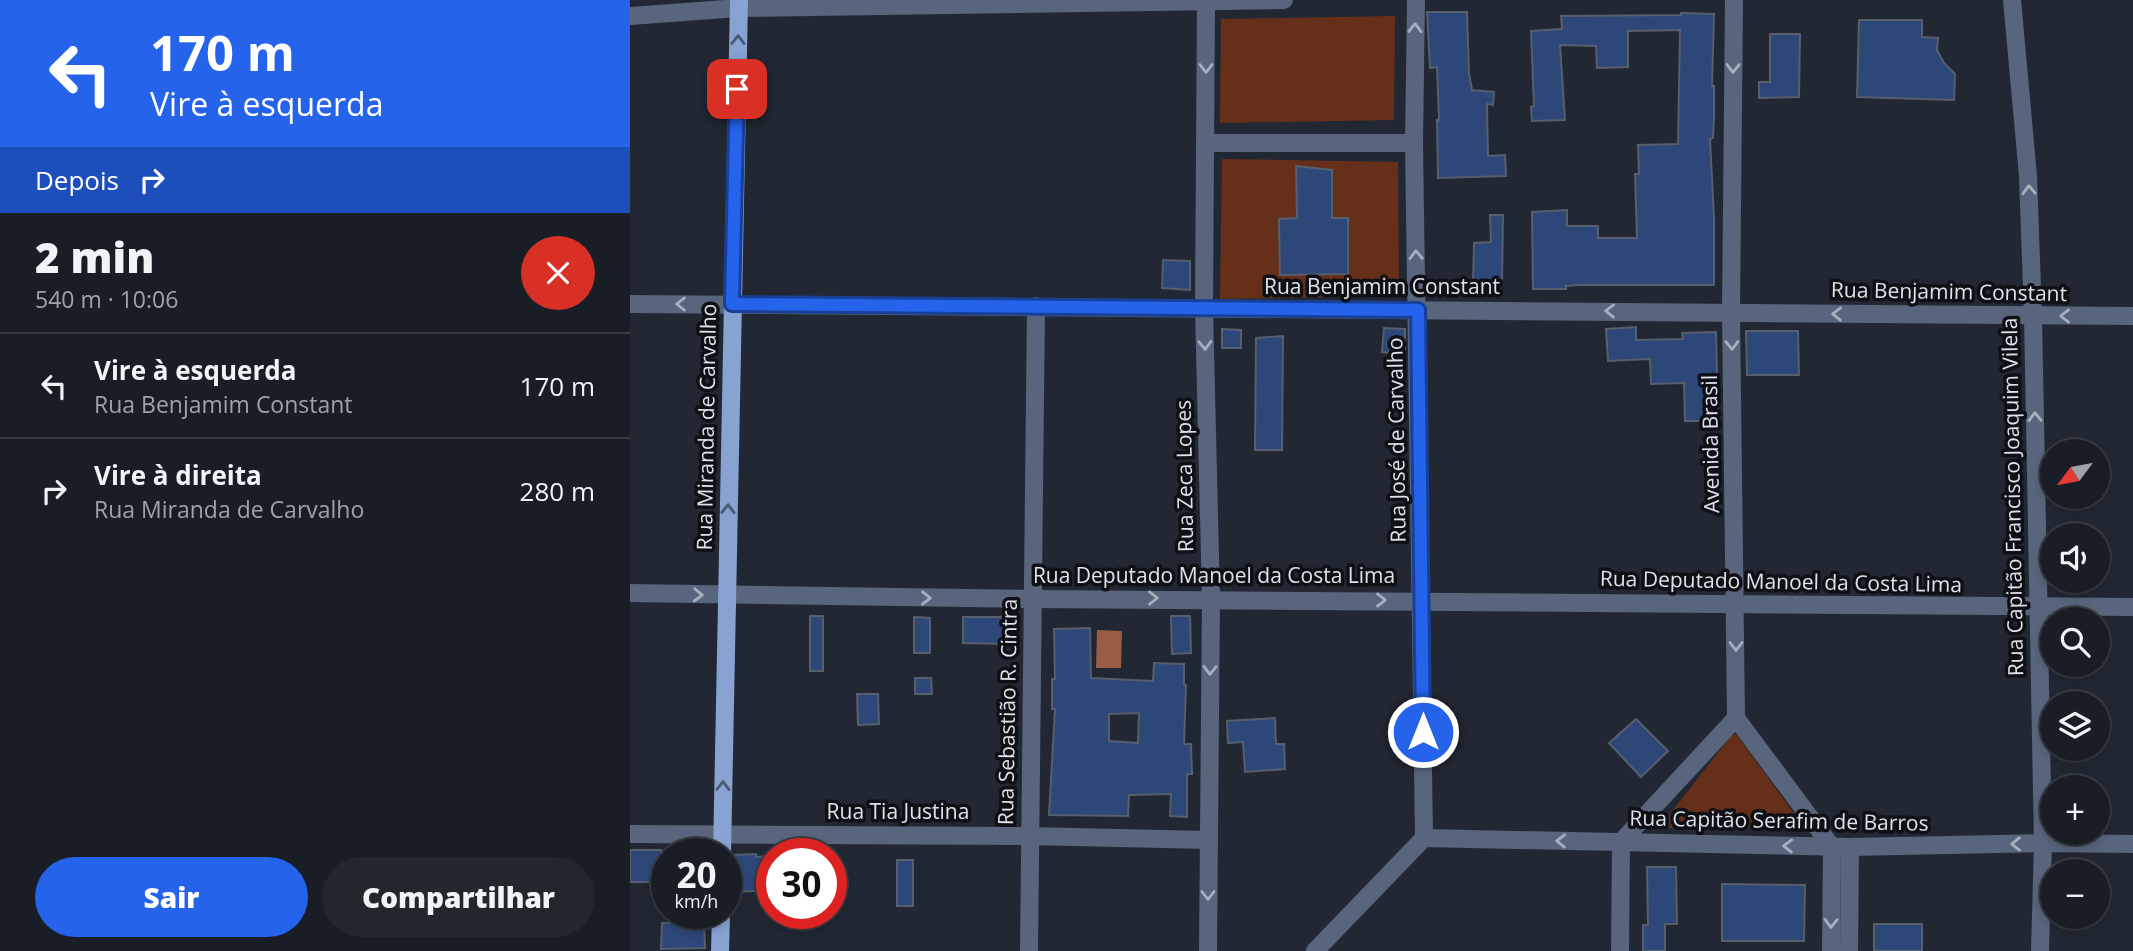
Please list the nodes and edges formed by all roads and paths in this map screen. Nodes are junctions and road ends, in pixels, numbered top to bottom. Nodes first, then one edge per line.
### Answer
1 (1206, 0) edge
2 (1284, 0) edge
3 (1416, 0) edge
4 (1734, 0) edge
5 (2012, 0) edge
6 (739, 4) edge
7 (630, 16) edge
8 (1206, 142) junction
9 (1414, 143) junction
10 (630, 304) edge
11 (732, 304) junction
12 (1036, 306) junction
13 (1204, 308) junction
14 (1418, 310) junction
15 (1731, 313) junction
16 (2033, 316) junction
17 (2133, 316) edge
18 (630, 593) edge
19 (726, 596) junction
20 (1211, 598) junction
21 (1032, 599) junction
22 (1422, 600) junction
23 (1736, 604) junction
24 (2039, 607) junction
25 (2133, 607) edge
26 (1736, 718) junction
27 (2042, 775) edge
28 (630, 834) edge
29 (722, 834) junction
30 (1029, 836) junction
31 (722, 838) edge
32 (1424, 838) junction
33 (1208, 840) junction
34 (1621, 842) junction
35 (2040, 843) edge
36 (2110, 844) edge
37 (2133, 844) edge
38 (2043, 845) edge
39 (1841, 847) junction
40 (721, 929) edge
41 (720, 951) edge
42 (1029, 951) edge
43 (1209, 951) edge
44 (1315, 951) edge
45 (1620, 951) edge
46 (1831, 951) edge
47 (1849, 951) edge
48 (2040, 951) edge

1 - 2 street
1 - 6 street
1 -> 8 street, Rua Zeca Lopes
9 -> 3 street, Rua José de Carvalho
4 -> 15 street, Avenida Brasil
16 -> 5 street, Rua Capitão Francisco Joaquim Vilela
6 - 7 street
11 -> 6 main road, Rua Miranda de Carvalho
8 - 9 street
8 - 13 street, Rua Zeca Lopes
14 -> 9 street, Rua José de Carvalho
11 -> 10 street, Rua Benjamim Constant
11 - 12 street, Rua Benjamim Constant
19 -> 11 main road, Rua Miranda de Carvalho
12 - 13 street, Rua Benjamim Constant
12 - 21 street, Rua Sebastião R. Cintra
13 - 14 street, Rua Benjamim Constant
13 -> 20 street, Rua Zeca Lopes
15 -> 14 street, Rua Benjamim Constant
14 - 22 street, Rua José de Carvalho
16 -> 15 street, Rua Benjamim Constant
15 -> 23 street, Avenida Brasil
17 -> 16 street, Rua Benjamim Constant
24 -> 16 street, Rua Capitão Francisco Joaquim Vilela
18 -> 19 street, Rua Deputado Manoel da Costa Lima
19 -> 21 street, Rua Deputado Manoel da Costa Lima
29 -> 19 main road, Rua Miranda de Carvalho
21 -> 20 street, Rua Deputado Manoel da Costa Lima
20 -> 22 street, Rua Deputado Manoel da Costa Lima
20 -> 33 street, Rua Zeca Lopes
21 - 30 street, Rua Sebastião R. Cintra
22 - 23 street, Rua Deputado Manoel da Costa Lima
22 - 32 street, Rua José de Carvalho
23 - 24 street, Rua Deputado Manoel da Costa Lima
23 -> 26 street, Avenida Brasil
24 - 25 street, Rua Deputado Manoel da Costa Lima
24 - 27 street, Rua Capitão Francisco Joaquim Vilela
26 - 34 street
26 - 39 street
28 - 29 street, Rua Tia Justina
29 - 30 street, Rua Tia Justina
29 - 31 main road, Rua Miranda de Carvalho
30 - 33 street, Rua Tia Justina
30 - 42 street, Rua Sebastião R. Cintra
34 -> 32 street, Rua Capitão Serafim de Barros
32 - 44 street
33 -> 43 street, Rua Zeca Lopes
39 -> 34 street, Rua Capitão Serafim de Barros
34 - 45 street
35 -> 39 street, Rua Capitão Serafim de Barros
36 - 37 street, Rua Capitão Serafim de Barros
38 - 48 street, Rua Capitão Francisco Joaquim Vilela
39 -> 46 street
39 - 47 street
40 - 41 main road

